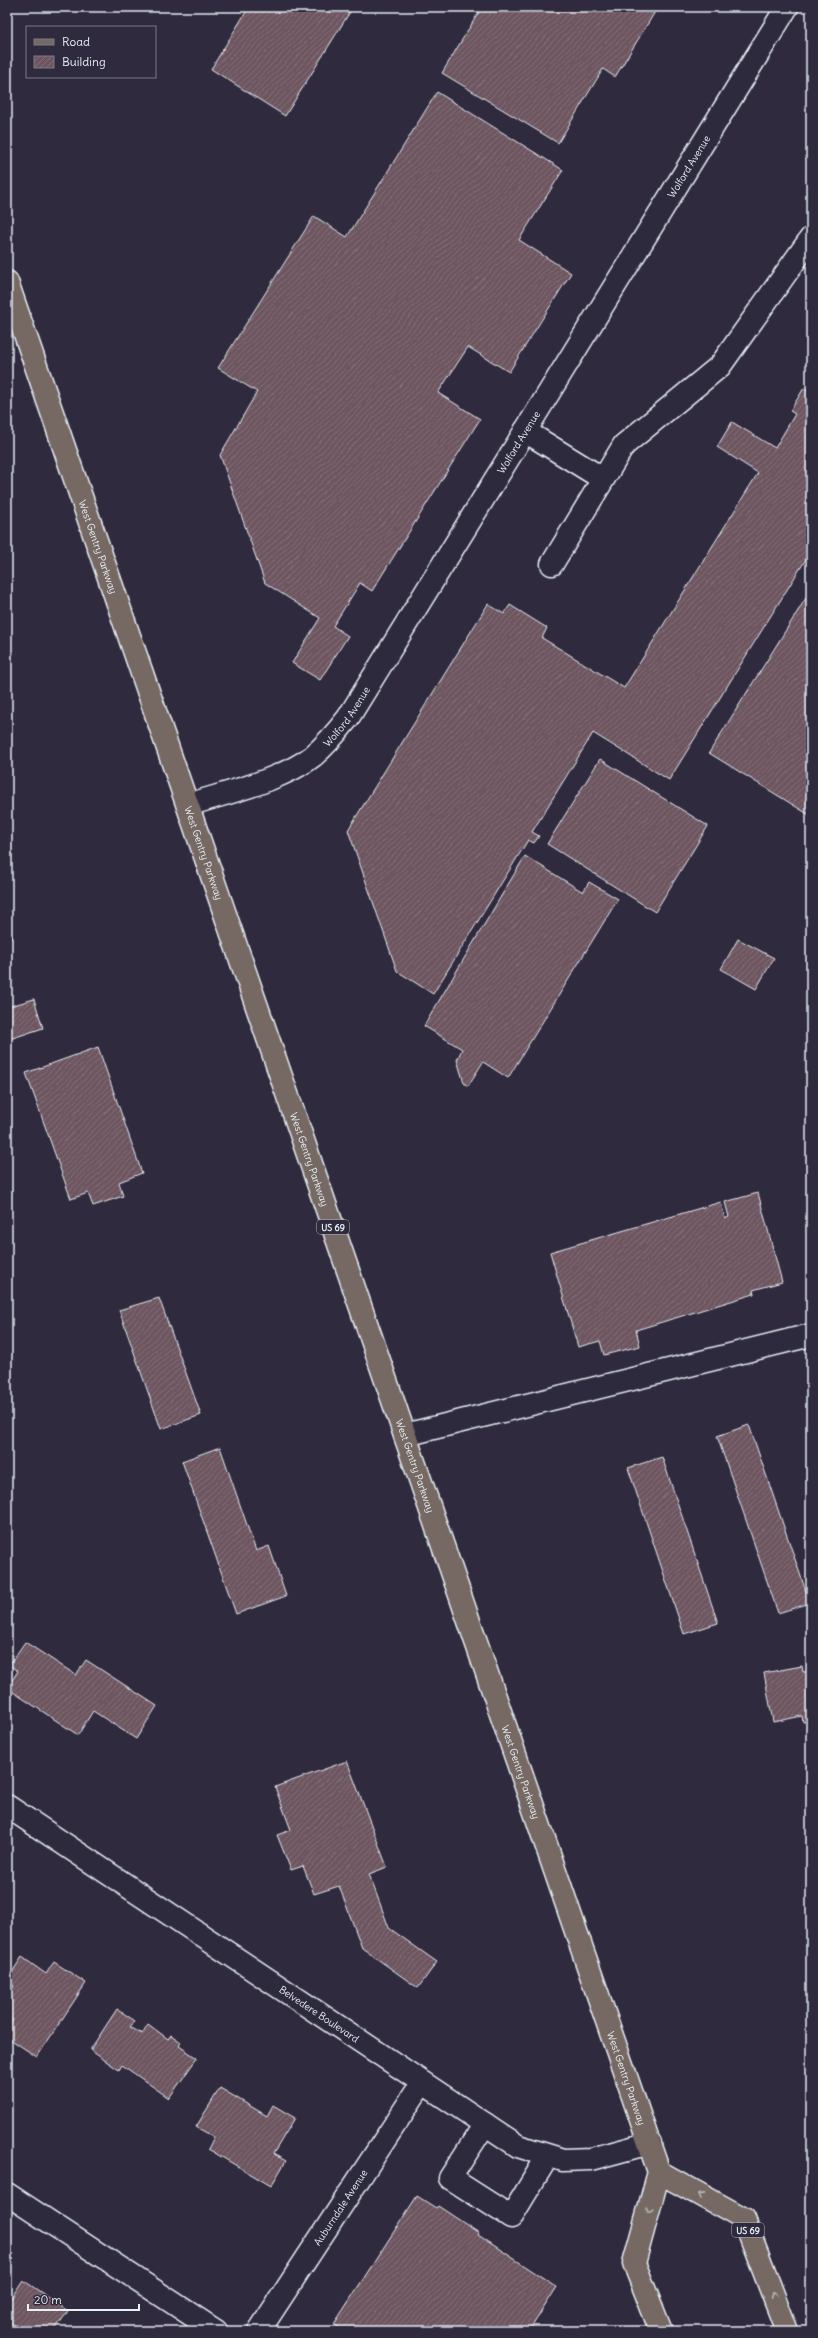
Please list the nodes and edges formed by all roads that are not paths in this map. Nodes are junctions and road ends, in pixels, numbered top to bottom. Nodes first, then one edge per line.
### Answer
1 (787, 7) edge
2 (811, 238) edge
3 (7, 282) edge
4 (525, 431) junction
5 (603, 479) junction
6 (552, 564) dead end
7 (188, 805) junction
8 (811, 1335) edge
9 (405, 1435) junction
10 (7, 1806) edge
11 (422, 2083) junction
12 (485, 2124) junction
13 (650, 2143) junction
14 (548, 2156) junction
15 (659, 2172) junction
16 (7, 2194) edge
17 (659, 2330) edge
18 (216, 2331) edge
19 (259, 2331) edge
20 (787, 2331) edge

1 - 4 street, Wolford Avenue
2 - 5 street
3 - 7 main road, West Gentry Parkway / US 69
4 - 5 street
4 - 7 street, Wolford Avenue
5 - 6 street
7 - 9 main road, West Gentry Parkway / US 69
8 - 9 street
9 - 13 main road, West Gentry Parkway / US 69
10 - 11 street, Belvedere Boulevard
11 - 12 street, Belvedere Boulevard
11 - 19 street, Auburndale Avenue
12 - 14 street, Belvedere Boulevard
12 - 14 street
13 - 14 street, Belvedere Boulevard
13 - 15 main road, West Gentry Parkway / US 69
15 -> 17 main road
20 -> 15 main road, US 69
16 - 18 street

